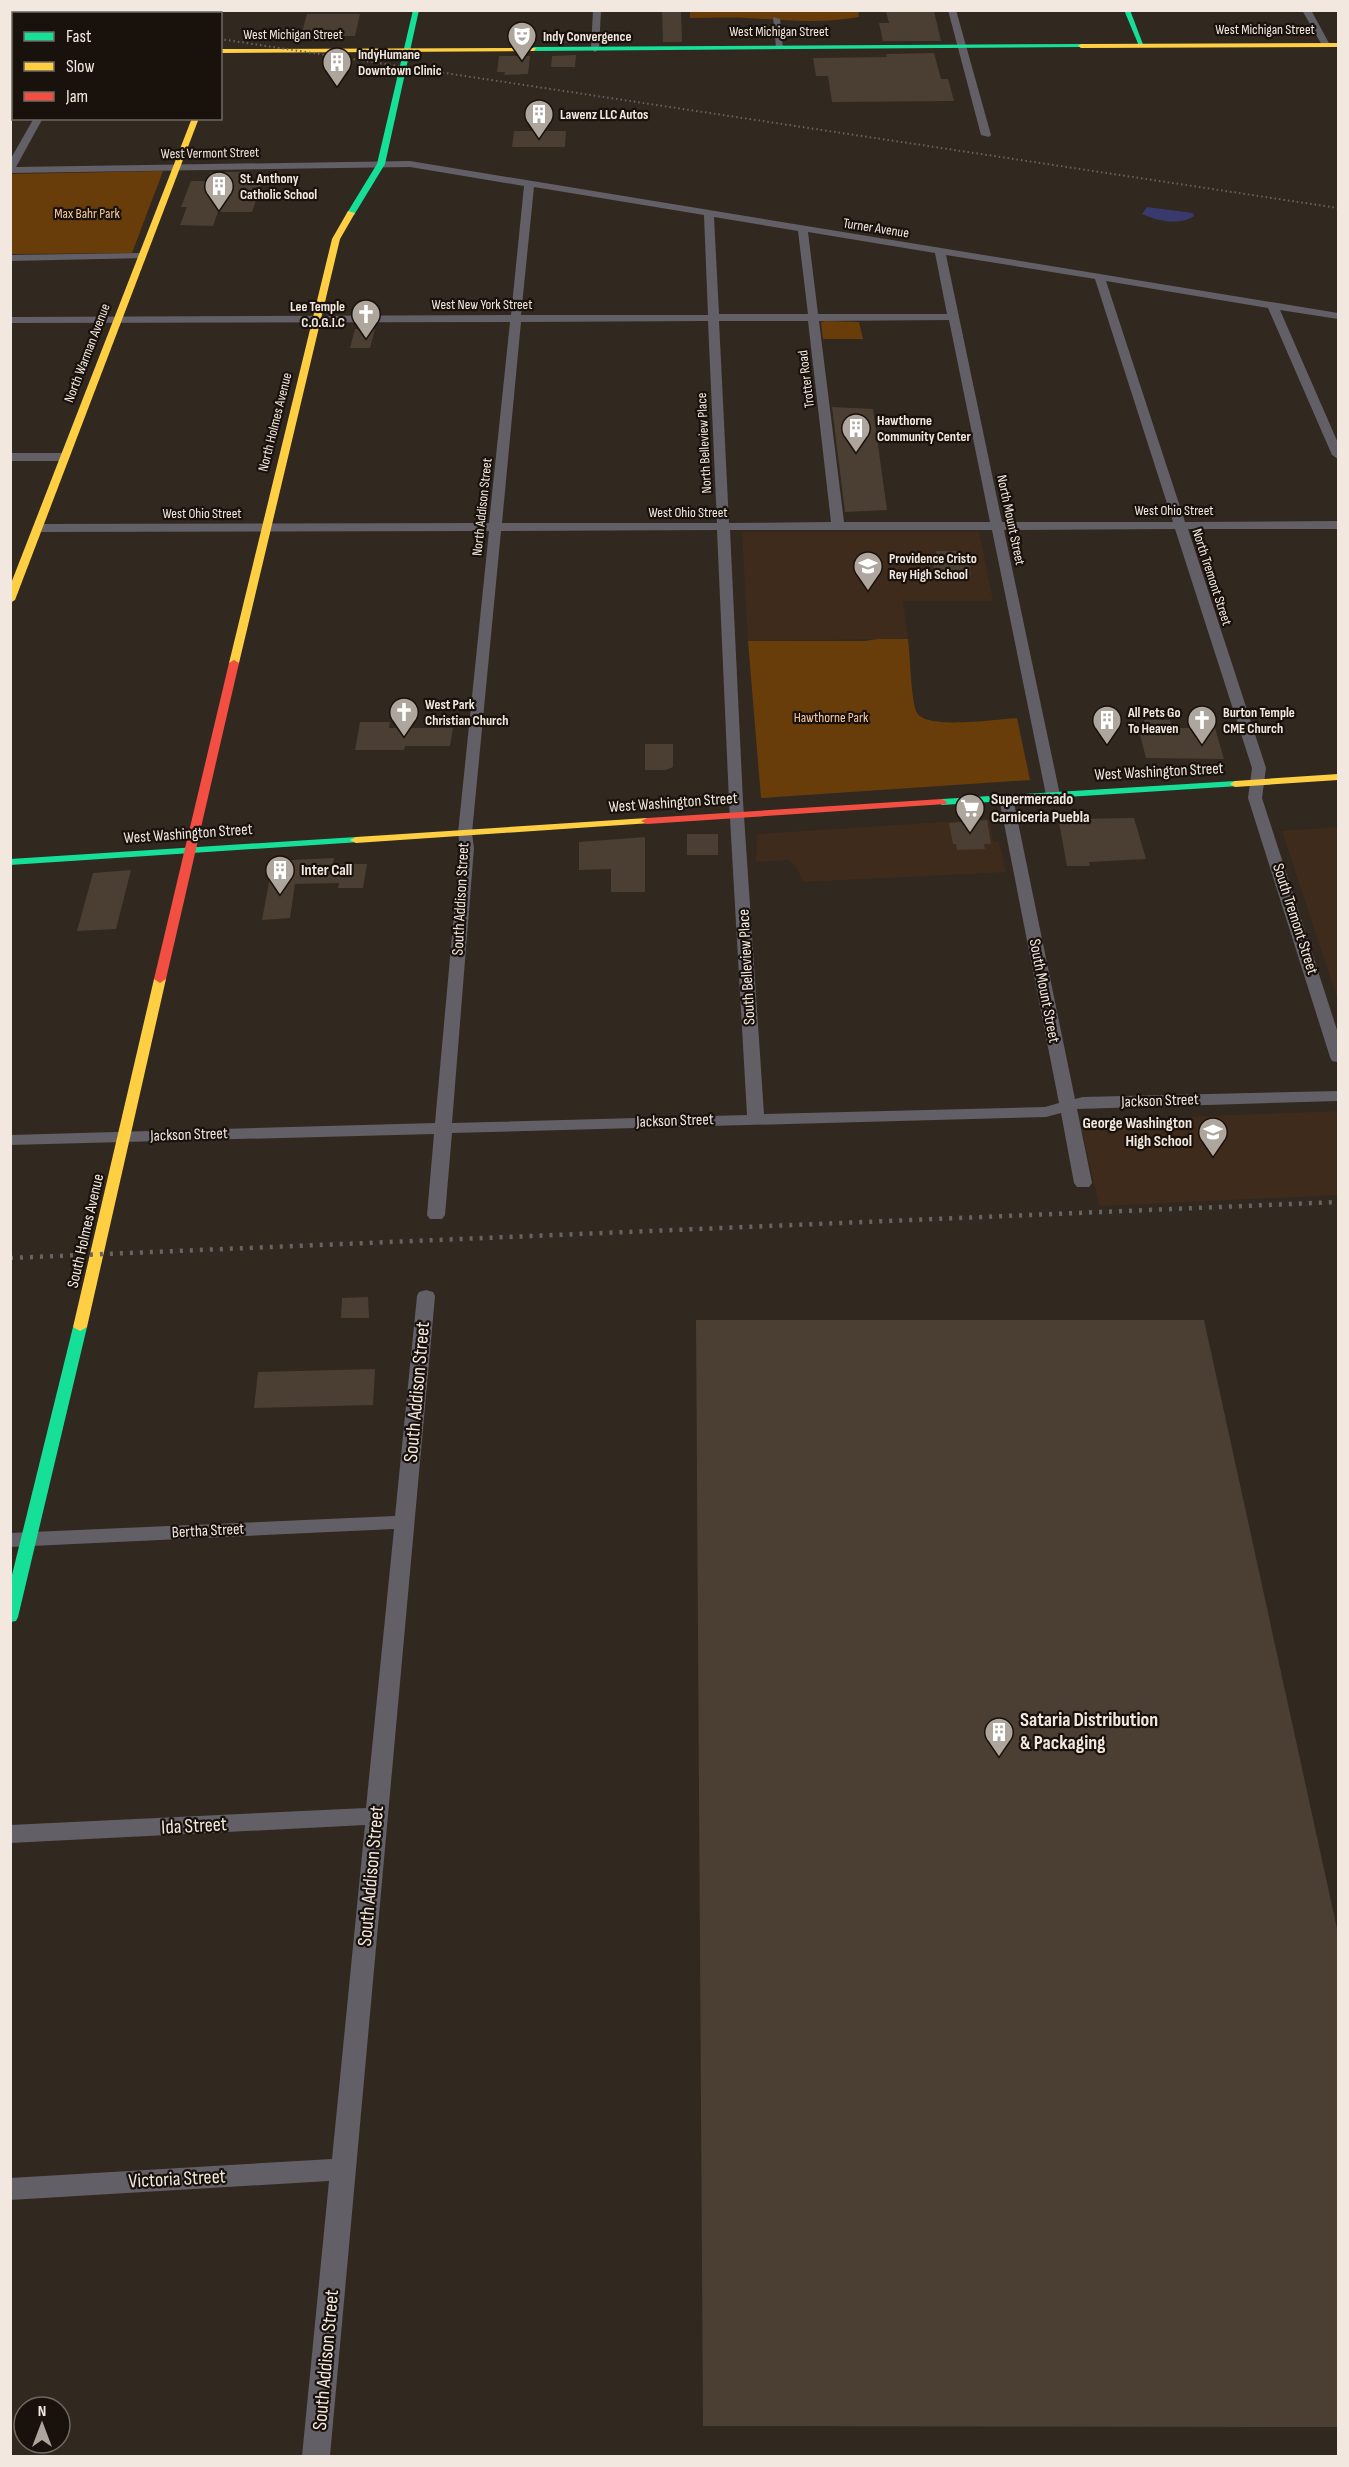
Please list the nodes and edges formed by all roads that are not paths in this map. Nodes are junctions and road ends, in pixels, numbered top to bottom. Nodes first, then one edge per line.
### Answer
1 (416, 10) edge
2 (597, 10) edge
3 (952, 10) edge
4 (1127, 10) edge
5 (1306, 10) edge
6 (776, 19) dead end
7 (1332, 45) edge
8 (1142, 46) junction
9 (780, 47) junction
10 (961, 47) junction
11 (595, 49) junction
12 (406, 50) junction
13 (222, 53) edge
14 (38, 120) edge
15 (195, 120) edge
16 (986, 135) dead end
17 (381, 164) junction
18 (410, 164) joint
19 (176, 167) junction
20 (10, 169) edge
21 (528, 184) junction
22 (709, 214) junction
23 (803, 229) junction
24 (940, 252) junction
25 (142, 256) junction
26 (10, 258) edge
27 (1100, 278) junction
28 (1273, 307) junction
29 (1338, 316) edge
30 (953, 317) junction
31 (714, 318) junction
32 (814, 318) junction
33 (317, 319) junction
34 (516, 319) junction
35 (10, 320) edge
36 (118, 320) junction
37 (1333, 430) edge
38 (1338, 455) edge
39 (10, 457) edge
40 (64, 457) junction
41 (1180, 525) junction
42 (1338, 525) edge
43 (723, 526) junction
44 (838, 526) junction
45 (996, 526) junction
46 (495, 527) junction
47 (38, 528) junction
48 (267, 528) junction
49 (10, 600) edge
50 (1338, 777) edge
51 (1257, 783) junction
52 (1053, 795) junction
53 (1006, 798) junction
54 (738, 815) junction
55 (465, 833) junction
56 (190, 850) junction
57 (10, 862) edge
58 (1338, 1057) edge
59 (1338, 1096) edge
60 (1066, 1106) junction
61 (756, 1119) junction
62 (444, 1128) junction
63 (125, 1137) junction
64 (10, 1140) edge
65 (1083, 1183) dead end
66 (436, 1215) dead end
67 (426, 1296) dead end
68 (405, 1522) junction
69 (20, 1540) edge
70 (10, 1617) edge
71 (377, 1816) junction
72 (10, 1834) edge
73 (344, 2169) junction
74 (10, 2189) edge
75 (316, 2457) edge

1 - 12 street, North Holmes Avenue
2 - 11 street
3 - 10 street
4 - 8 street
5 - 7 street
6 - 9 street
7 - 8 street, West Michigan Street
8 - 10 street, West Michigan Street
9 - 10 street, West Michigan Street
9 - 11 street, West Michigan Street
10 - 16 street
11 - 12 street, West Michigan Street
12 - 13 street, West Michigan Street
12 - 17 street, North Holmes Avenue
14 - 20 street
15 - 19 street, North Warman Avenue
17 - 18 street, West Vermont Street
17 - 19 street, West Vermont Street
17 - 33 street, North Holmes Avenue
18 - 21 street, Turner Avenue
19 - 20 street, West Vermont Street
19 - 25 street, North Warman Avenue
21 - 22 street, Turner Avenue
21 - 34 street, North Addison Street
22 - 23 street, Turner Avenue
22 - 31 street, North Belleview Place
23 - 24 street, Turner Avenue
23 - 32 street, Trotter Road
24 - 27 street, Turner Avenue
24 - 30 street, North Mount Street
25 - 26 street
25 - 36 street, North Warman Avenue
27 - 28 street, Turner Avenue
27 - 41 street, North Tremont Street
28 - 29 street, Turner Avenue
28 - 37 street
30 - 32 street, West New York Street
30 - 45 street, North Mount Street
31 - 32 street, West New York Street
31 - 34 street, West New York Street
31 - 43 street, North Belleview Place
32 - 44 street, Trotter Road
33 - 34 street, West New York Street
33 - 36 street, West New York Street
33 - 48 street, North Holmes Avenue
34 - 46 street, North Addison Street
35 - 36 street, West New York Street
36 - 40 street, North Warman Avenue
37 - 38 street
39 - 40 street
40 - 47 street, North Warman Avenue
41 - 42 street, West Ohio Street
41 - 45 street, West Ohio Street
41 - 51 street, North Tremont Street
43 - 44 street, West Ohio Street
43 - 46 street, West Ohio Street
43 - 54 street, North Belleview Place
44 - 45 street, West Ohio Street
45 - 52 street, North Mount Street
46 - 48 street, West Ohio Street
46 - 55 street, North Addison Street
47 - 48 street, West Ohio Street
47 - 49 street, North Warman Avenue
48 - 56 street, North Holmes Avenue
50 - 51 street, West Washington Street
51 - 52 street, West Washington Street
51 - 58 street, South Tremont Street
52 - 53 street, West Washington Street
53 - 54 street, West Washington Street
53 - 60 street, South Mount Street
54 - 55 street, West Washington Street
54 - 61 street, South Belleview Place
55 - 56 street, West Washington Street
55 - 62 street, South Addison Street
56 - 57 street, West Washington Street
56 - 63 street, South Holmes Avenue
59 - 60 street, Jackson Street
60 - 61 street, Jackson Street
60 - 65 street, South Mount Street
61 - 62 street, Jackson Street
62 - 63 street, Jackson Street
62 - 66 street, South Addison Street
63 - 64 street, Jackson Street
63 - 69 street, South Holmes Avenue
67 - 68 street, South Addison Street
68 - 69 street, Bertha Street
68 - 71 street, South Addison Street
69 - 70 street, South Holmes Avenue
71 - 72 street, Ida Street
71 - 73 street, South Addison Street
73 - 74 street, Victoria Street
73 - 75 street, South Addison Street

